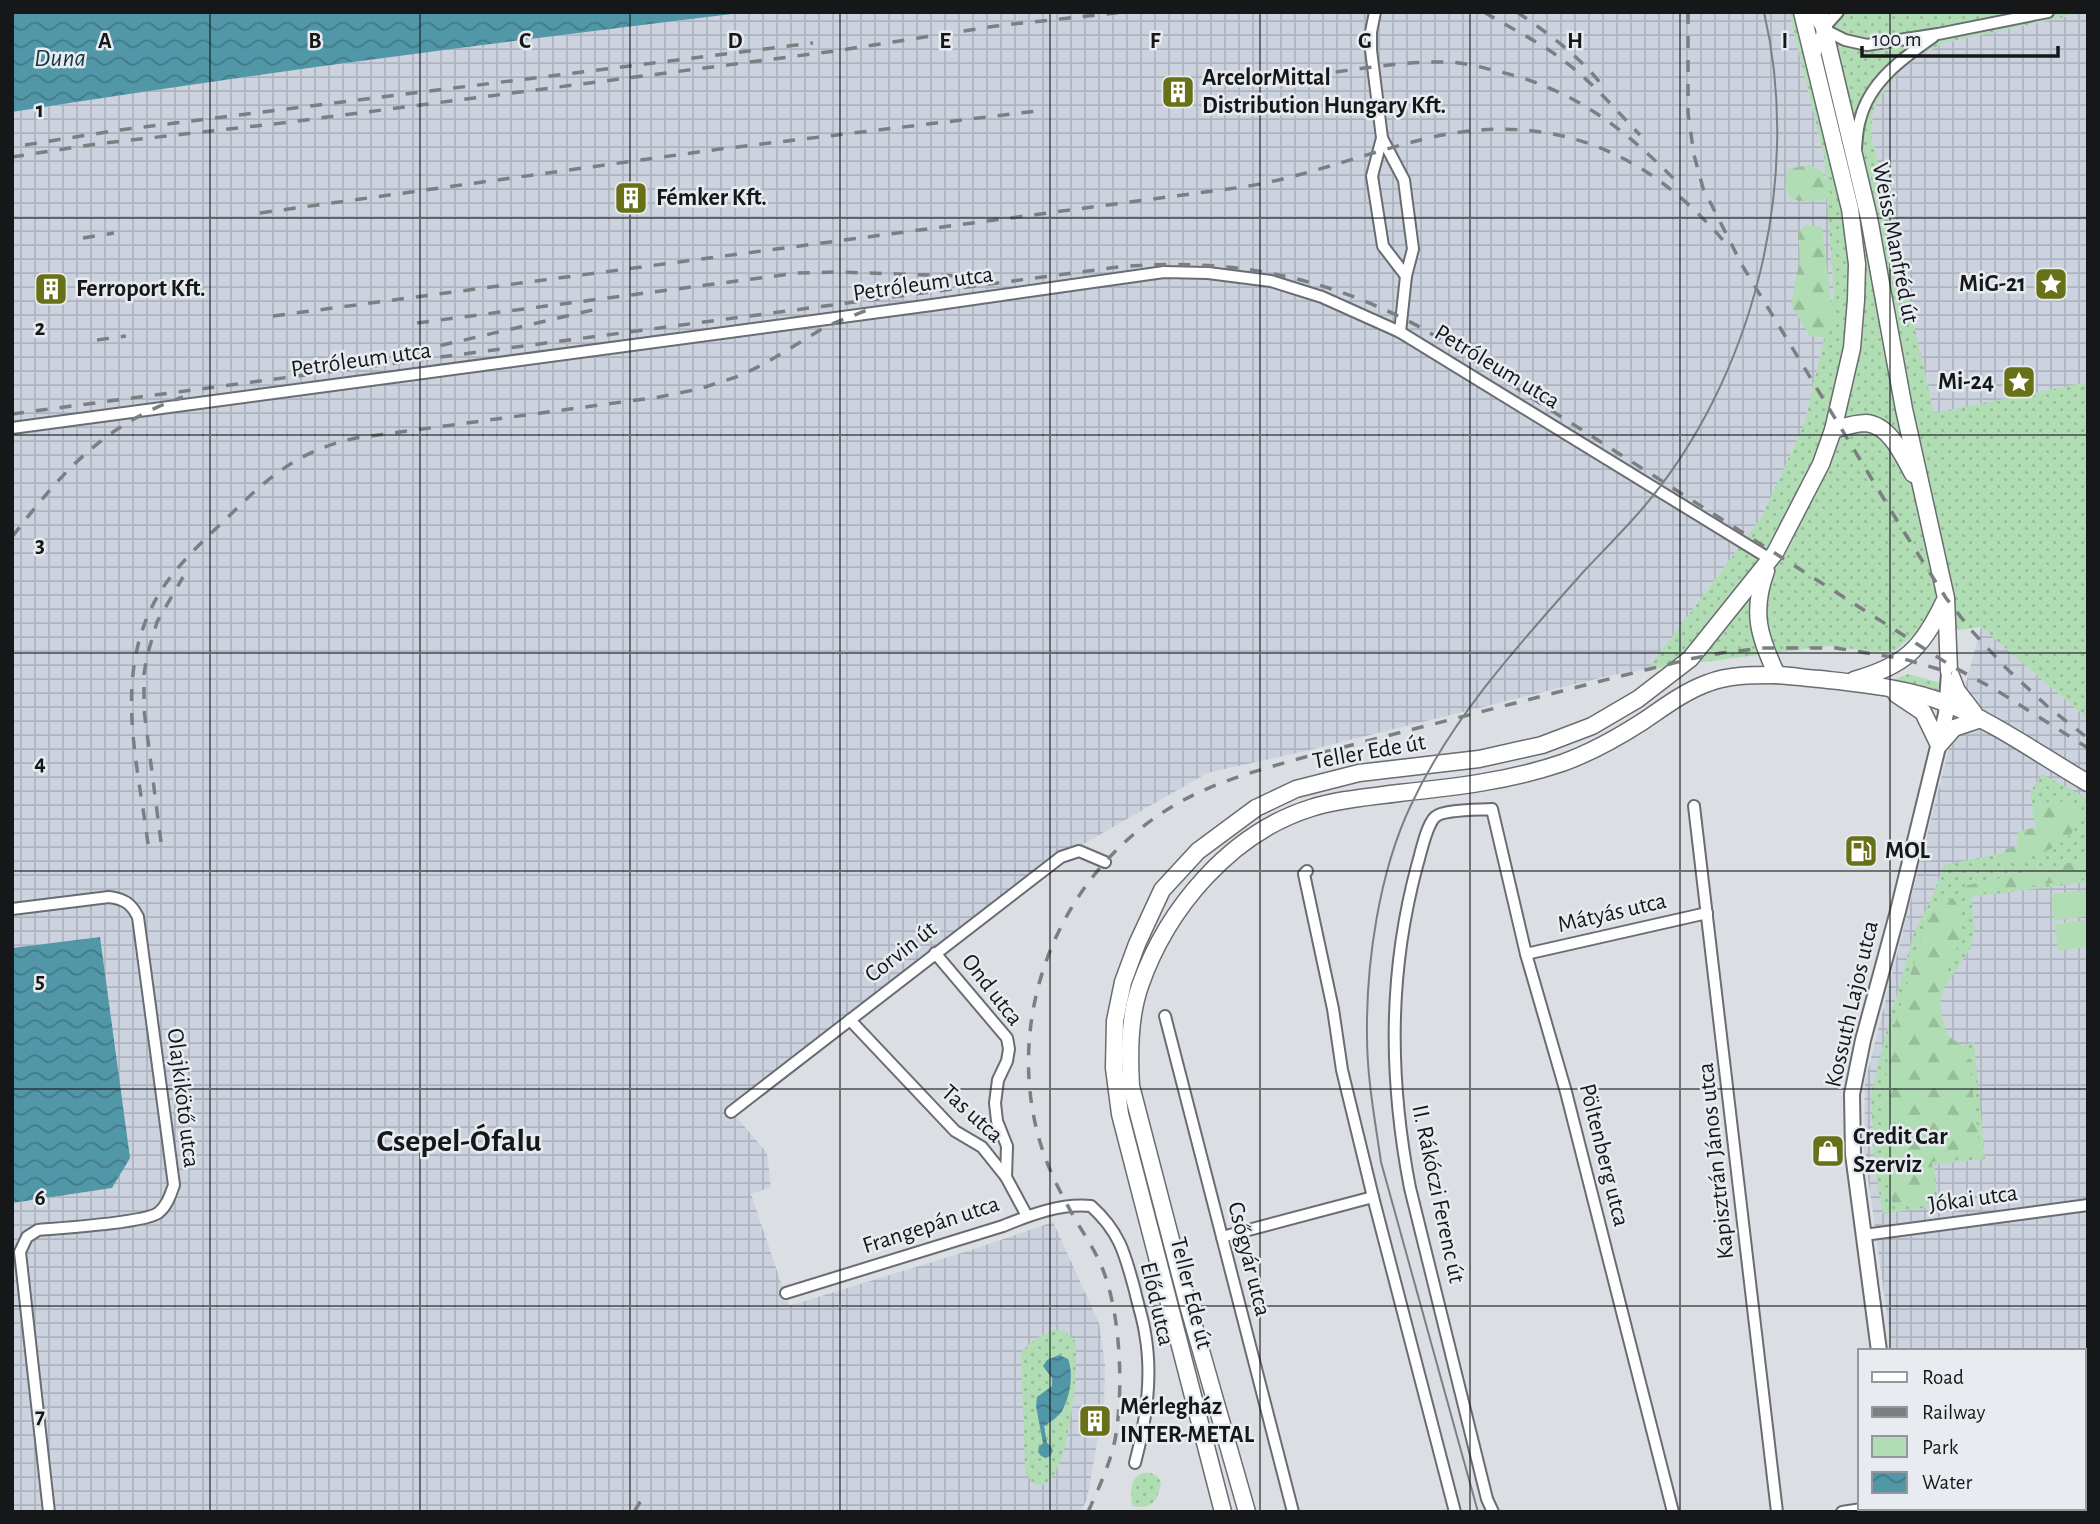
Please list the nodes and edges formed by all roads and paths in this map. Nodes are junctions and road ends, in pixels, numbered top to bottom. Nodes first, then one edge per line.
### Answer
1 (1376, 12) edge
2 (1802, 12) edge
3 (1809, 12) edge
4 (1820, 12) edge
5 (1838, 12) edge
6 (2048, 12) edge
7 (1823, 30) junction
8 (1938, 34) junction
9 (1814, 57) junction
10 (1382, 138) junction
11 (1855, 157) junction
12 (1406, 276) junction
13 (1400, 332) junction
14 (12, 428) edge
15 (1833, 430) junction
16 (1920, 485) junction
17 (1770, 559) junction
18 (1946, 598) junction
19 (1949, 671) junction
20 (1777, 675) junction
21 (1849, 682) junction
22 (1881, 687) junction
23 (1948, 704) junction
24 (1981, 719) junction
25 (1939, 745) junction
26 (2088, 783) edge
27 (1695, 806) dead end
28 (1492, 810) joint
29 (1105, 862) dead end
30 (1307, 871) dead end
31 (12, 909) edge
32 (1707, 913) junction
33 (935, 953) junction
34 (1526, 954) junction
35 (1166, 1016) dead end
36 (850, 1020) junction
37 (732, 1112) dead end
38 (1006, 1177) junction
39 (1373, 1197) junction
40 (2088, 1205) edge
41 (1091, 1206) joint
42 (1027, 1216) junction
43 (1864, 1235) junction
44 (1222, 1237) junction
45 (786, 1293) dead end
46 (1880, 1349) edge
47 (1135, 1463) dead end
48 (49, 1512) edge
49 (1223, 1512) edge
50 (1247, 1512) edge
51 (1293, 1512) edge
52 (1455, 1512) edge
53 (1493, 1512) edge
54 (1673, 1512) edge
55 (1777, 1512) edge

1 - 10 street
2 - 9 main road, Weiss Manfréd út
3 - 7 street
4 - 7 main road, Weiss Manfréd út
5 - 7 street
6 - 8 street
7 - 8 street
7 - 9 street
7 - 11 main road, Weiss Manfréd út
8 - 11 street
9 - 15 main road, Weiss Manfréd út
10 - 12 street
10 - 12 street
11 - 16 main road, Weiss Manfréd út
12 - 13 street
13 - 14 street, Petróleum utca
13 - 17 street, Petróleum utca
15 - 16 main road, Weiss Manfréd út
15 - 17 main road, Weiss Manfréd út
16 - 18 main road, Weiss Manfréd út
17 - 20 main road
17 - 49 main road, Teller Ede út
18 - 19 main road, Weiss Manfréd út
18 - 21 main road
19 - 23 street, Kossuth Lajos utca
19 - 24 main road
20 - 21 main road
20 - 50 main road, Teller Ede út
21 - 22 main road
22 - 23 main road
22 - 25 main road
23 - 24 main road
23 - 25 street, Kossuth Lajos utca
24 - 25 main road
24 - 26 main road
25 - 43 street, Kossuth Lajos utca
27 - 32 street, Kapisztrán János utca
28 - 34 street, Pöltenberg utca
28 - 53 street, II. Rákóczi Ferenc út
29 - 33 street, Corvin út
30 - 39 street
31 - 48 street, Olajkikötő utca
32 - 34 street, Mátyás utca
32 - 55 street, Kapisztrán János utca
33 - 36 street, Corvin út
33 - 38 street, Ond utca
34 - 54 street, Pöltenberg utca
35 - 44 street, Csőgyár utca
36 - 37 street, Corvin út
36 - 38 street, Tas utca
38 - 42 street, Tas utca
39 - 44 street
39 - 52 street
40 - 43 street, Jókai utca
41 - 42 street, Frangepán utca
41 - 47 street, Előd utca
42 - 45 street, Frangepán utca
43 - 46 street, Kossuth Lajos utca
44 - 51 street, Csőgyár utca

